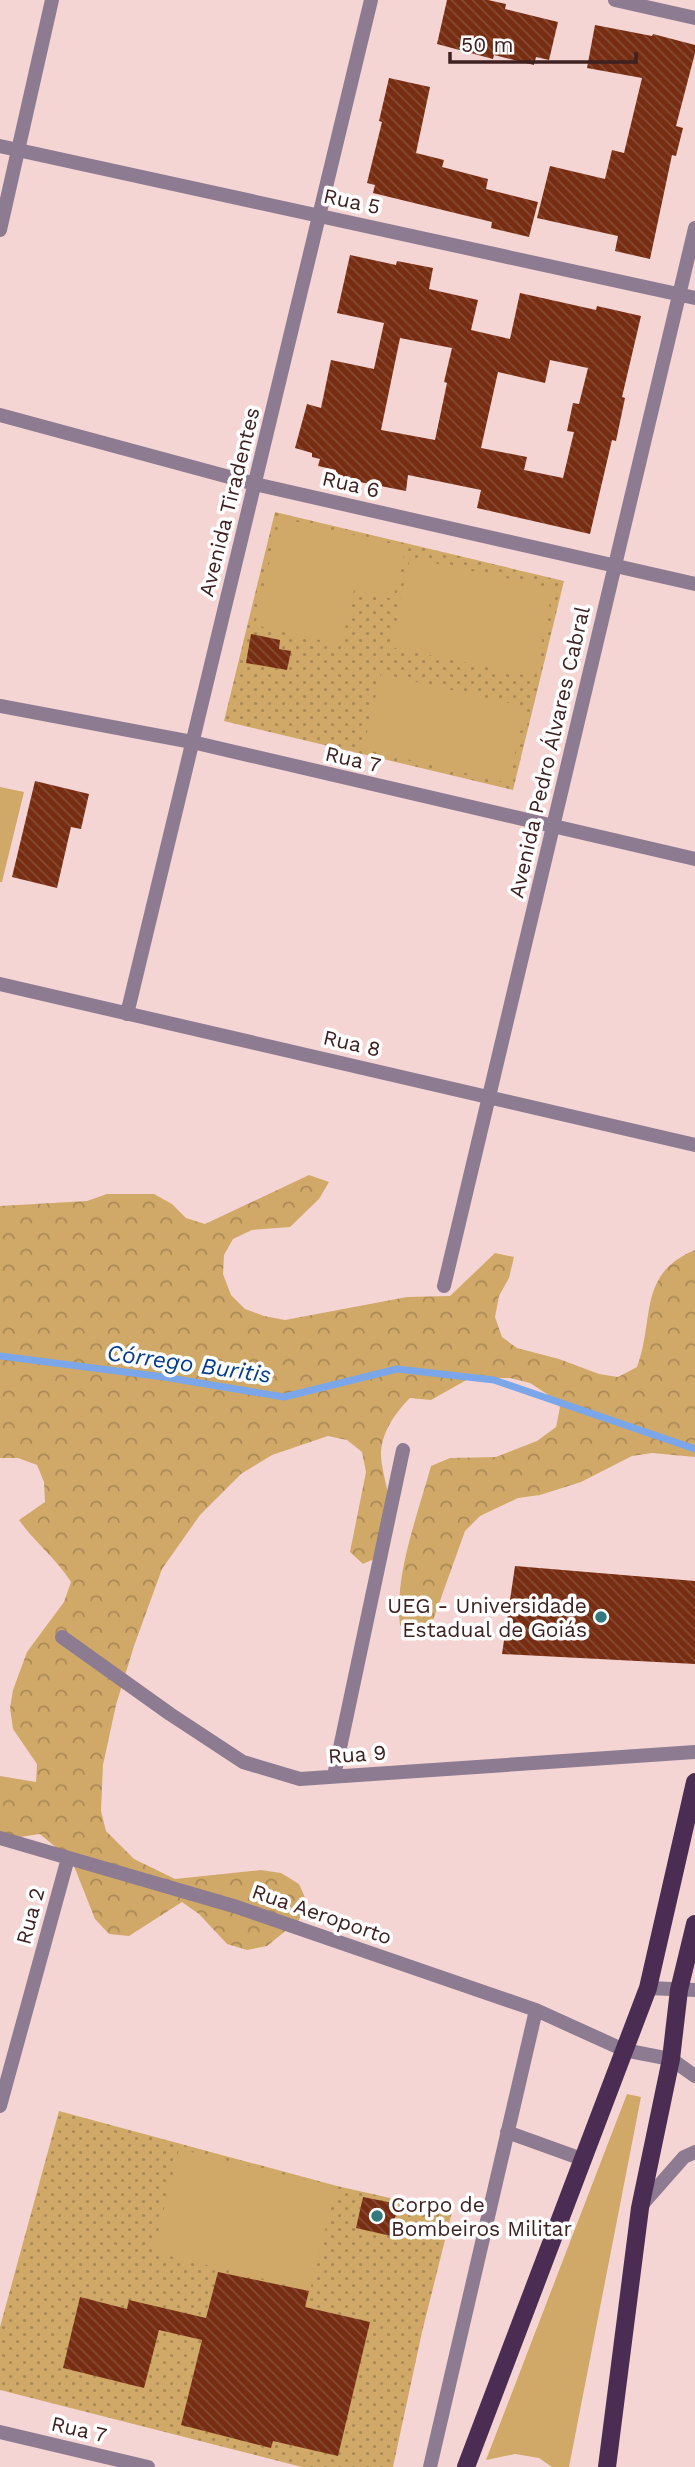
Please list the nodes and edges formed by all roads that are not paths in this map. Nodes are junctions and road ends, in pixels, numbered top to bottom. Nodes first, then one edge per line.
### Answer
1 (52, 0) edge
2 (371, 0) edge
3 (615, 0) edge
4 (695, 18) edge
5 (0, 146) edge
6 (18, 150) junction
7 (319, 216) junction
8 (695, 228) edge
9 (0, 230) edge
10 (679, 295) junction
11 (695, 298) edge
12 (0, 415) edge
13 (255, 484) junction
14 (615, 565) junction
15 (695, 584) edge
16 (0, 706) edge
17 (192, 742) junction
18 (553, 827) junction
19 (695, 859) edge
20 (0, 984) edge
21 (127, 1014) junction
22 (489, 1096) junction
23 (695, 1145) edge
24 (444, 1286) dead end
25 (403, 1450) dead end
26 (62, 1637) dead end
27 (695, 1752) edge
28 (334, 1776) junction
29 (695, 1782) edge
30 (0, 1838) edge
31 (68, 1858) junction
32 (695, 1924) edge
33 (648, 1988) junction
34 (687, 1990) edge
35 (536, 2010) junction
36 (624, 2050) junction
37 (671, 2059) junction
38 (695, 2076) edge
39 (0, 2106) edge
40 (508, 2132) junction
41 (695, 2152) edge
42 (582, 2159) junction
43 (639, 2208) junction
44 (0, 2432) edge
45 (148, 2467) edge
46 (429, 2467) edge
47 (466, 2467) edge
48 (607, 2467) edge

1 - 6 street
2 - 7 street, Avenida Tiradentes
3 - 4 street
5 - 6 street, Rua 5
6 - 7 street, Rua 5
6 - 9 street
7 - 10 street, Rua 5
7 - 13 street, Avenida Tiradentes
8 - 10 street, Avenida Pedro Álvares Cabral
10 - 11 street, Rua 5
10 - 14 street, Avenida Pedro Álvares Cabral
12 - 13 street, Rua 6
13 - 14 street, Rua 6
13 - 17 street, Avenida Tiradentes
14 - 15 street, Rua 6
14 - 18 street, Avenida Pedro Álvares Cabral
16 - 17 street, Rua 7
17 - 18 street, Rua 7
17 - 21 street, Avenida Tiradentes
18 - 19 street, Rua 7
18 - 22 street, Avenida Pedro Álvares Cabral
20 - 21 street, Rua 8
21 - 22 street, Rua 8
22 - 23 street, Rua 8
22 - 24 street, Avenida Pedro Álvares Cabral
25 - 28 street
26 - 28 street, Rua 9
27 - 28 street, Rua 9
29 - 33 main road
30 - 31 street, Rua Aeroporto
31 - 35 street, Rua Aeroporto
31 - 39 street, Rua 2
32 - 34 main road
33 - 34 street
33 - 36 main road
34 - 37 main road
35 - 36 street, Rua Aeroporto
35 - 40 street
36 - 37 street, Rua Aeroporto
36 - 42 main road
37 - 38 street
37 - 43 main road
40 - 42 street
40 - 46 street
41 - 43 street
42 - 47 main road
43 - 48 main road
44 - 45 street, Rua 7

